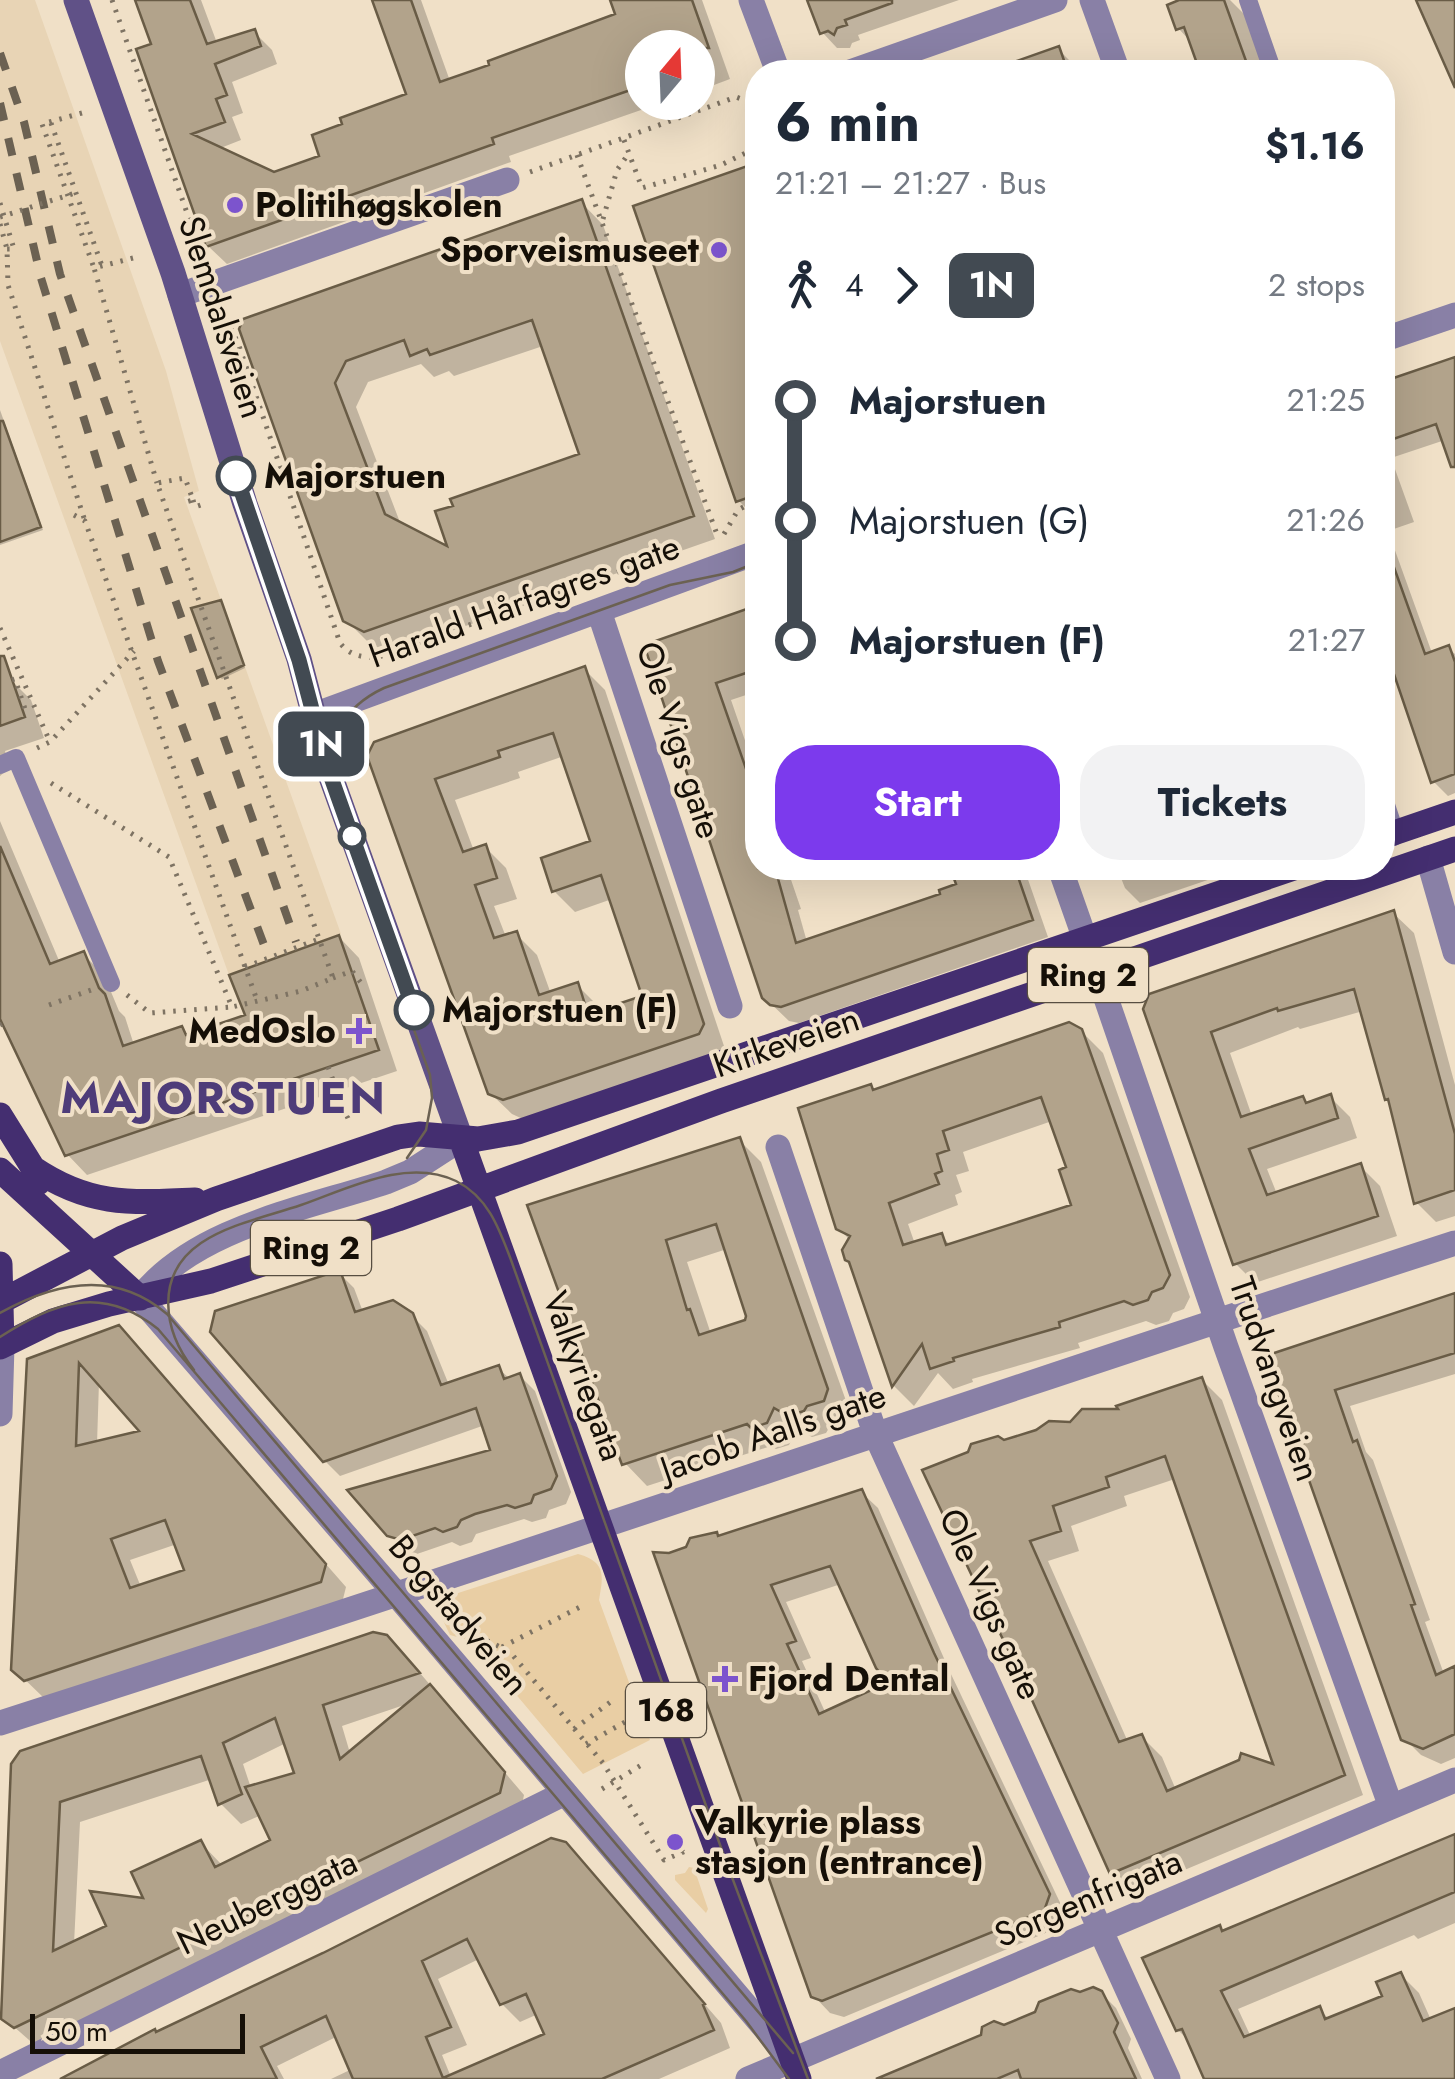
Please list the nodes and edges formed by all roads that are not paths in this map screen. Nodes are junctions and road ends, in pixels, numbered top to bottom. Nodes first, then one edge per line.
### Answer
1 (76, 0) edge
2 (751, 0) edge
3 (1055, 0) edge
4 (1092, 0) edge
5 (1248, 0) edge
6 (774, 60) edge
7 (884, 60) edge
8 (1114, 60) edge
9 (1270, 60) edge
10 (507, 180) road end
11 (180, 294) junction
12 (1455, 315) edge
13 (1395, 336) edge
14 (745, 557) edge
15 (599, 611) junction
16 (314, 715) junction
17 (8, 761) edge
18 (1455, 812) edge
19 (1395, 833) edge
20 (1455, 849) edge
21 (1428, 858) junction
22 (1395, 869) edge
23 (1064, 880) edge
24 (1259, 880) edge
25 (1364, 880) edge
26 (1085, 939) junction
27 (1455, 952) edge
28 (1097, 972) junction
29 (111, 982) road end
30 (730, 1006) dead end
31 (0, 1115) edge
32 (461, 1139) junction
33 (778, 1147) dead end
34 (32, 1168) junction
35 (0, 1170) edge
36 (480, 1190) junction
37 (216, 1199) junction
38 (48, 1211) junction
39 (1455, 1243) edge
40 (90, 1253) junction
41 (0, 1264) edge
42 (140, 1298) junction
43 (1, 1301) edge
44 (1217, 1320) junction
45 (1, 1346) edge
46 (0, 1414) edge
47 (875, 1433) junction
48 (600, 1527) junction
49 (396, 1594) junction
50 (0, 1723) edge
51 (1455, 1780) edge
52 (564, 1793) junction
53 (1391, 1807) junction
54 (1100, 1931) junction
55 (796, 2070) edge
56 (0, 2073) edge
57 (748, 2079) edge
58 (1168, 2079) edge

1 - 11 main road, Slemdalsveien
2 - 6 street
3 - 7 street
4 - 8 street
5 - 9 lane
10 - 11 street
11 - 16 main road, Slemdalsveien
12 - 13 street
14 - 15 street, Harald Hårfagres gate
15 - 16 street, Harald Hårfagres gate
15 - 30 street, Ole Vigs gate
16 - 32 main road, Valkyriegata
17 - 29 lane
18 - 19 main road
20 - 21 main road, Kirkeveien / Ring 2
21 - 22 main road, Kirkeveien / Ring 2
21 - 27 street
23 - 26 street
24 - 26 main road, Kirkeveien / Ring 2
25 - 28 main road, Kirkeveien / Ring 2
26 - 32 main road, Kirkeveien / Ring 2
28 - 36 main road, Kirkeveien / Ring 2
28 - 44 street, Trudvangveien
31 - 34 main road, Bogstadveien
32 - 36 main road, Valkyriegata / 168
32 - 37 main road, Kirkeveien / Ring 2
32 - 42 street, Kirkeveien
33 - 47 street, Ole Vigs gate
34 - 37 main road
34 - 38 main road, Bogstadveien
35 - 38 main road, Bogstadveien
36 - 42 main road, Kirkeveien / Ring 2
36 - 48 main road, Valkyriegata / 168
37 - 40 main road, Ring 2
38 - 40 main road, Bogstadveien
39 - 44 street, Jacob Aalls gate
40 - 42 main road, Bogstadveien
40 - 43 main road, Ring 2
41 - 43 main road
42 - 45 main road, Kirkeveien / Ring 2
42 - 49 street, Bogstadveien
43 - 45 main road
44 - 47 street, Jacob Aalls gate
44 - 53 street, Trudvangveien
45 - 46 street
47 - 48 street, Jacob Aalls gate
47 - 54 street, Ole Vigs gate
48 - 49 street, Jacob Aalls gate
48 - 55 main road, Valkyriegata / 168
49 - 50 street, Jacob Aalls gate
49 - 52 street, Bogstadveien
51 - 53 street, Sorgenfrigata
52 - 55 street, Bogstadveien
52 - 56 street, Neuberggata
53 - 54 street, Sorgenfrigata
54 - 55 street, Sorgenfrigata
54 - 58 street, Ole Vigs gate
55 - 57 street, Sorgenfrigata

